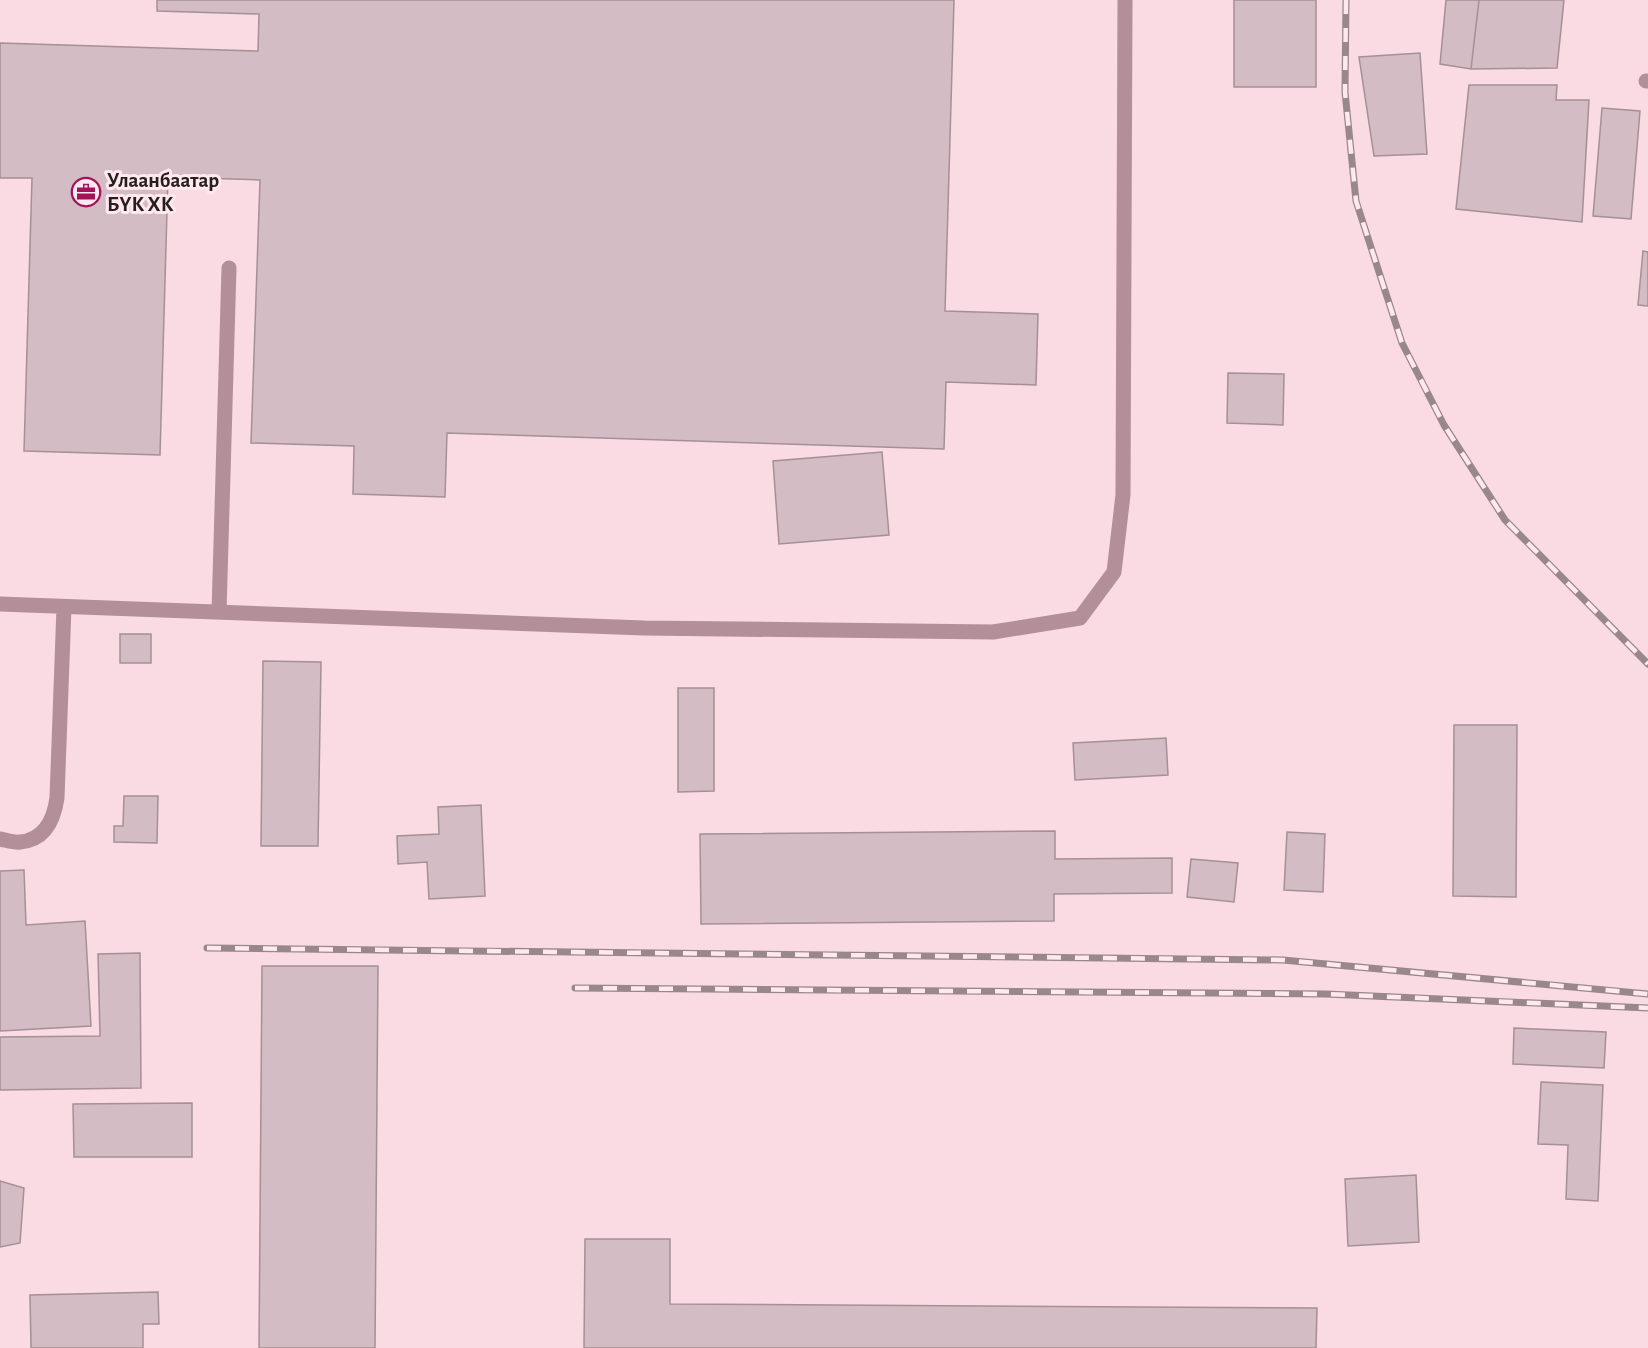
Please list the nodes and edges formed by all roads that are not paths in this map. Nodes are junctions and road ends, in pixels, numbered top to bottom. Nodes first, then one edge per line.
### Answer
1 (1125, 0) edge
2 (229, 268) dead end
3 (0, 604) edge
4 (64, 607) junction
5 (219, 612) junction
6 (0, 839) edge

1 - 5 lane
2 - 5 lane
3 - 4 lane
4 - 5 lane
4 - 6 lane

